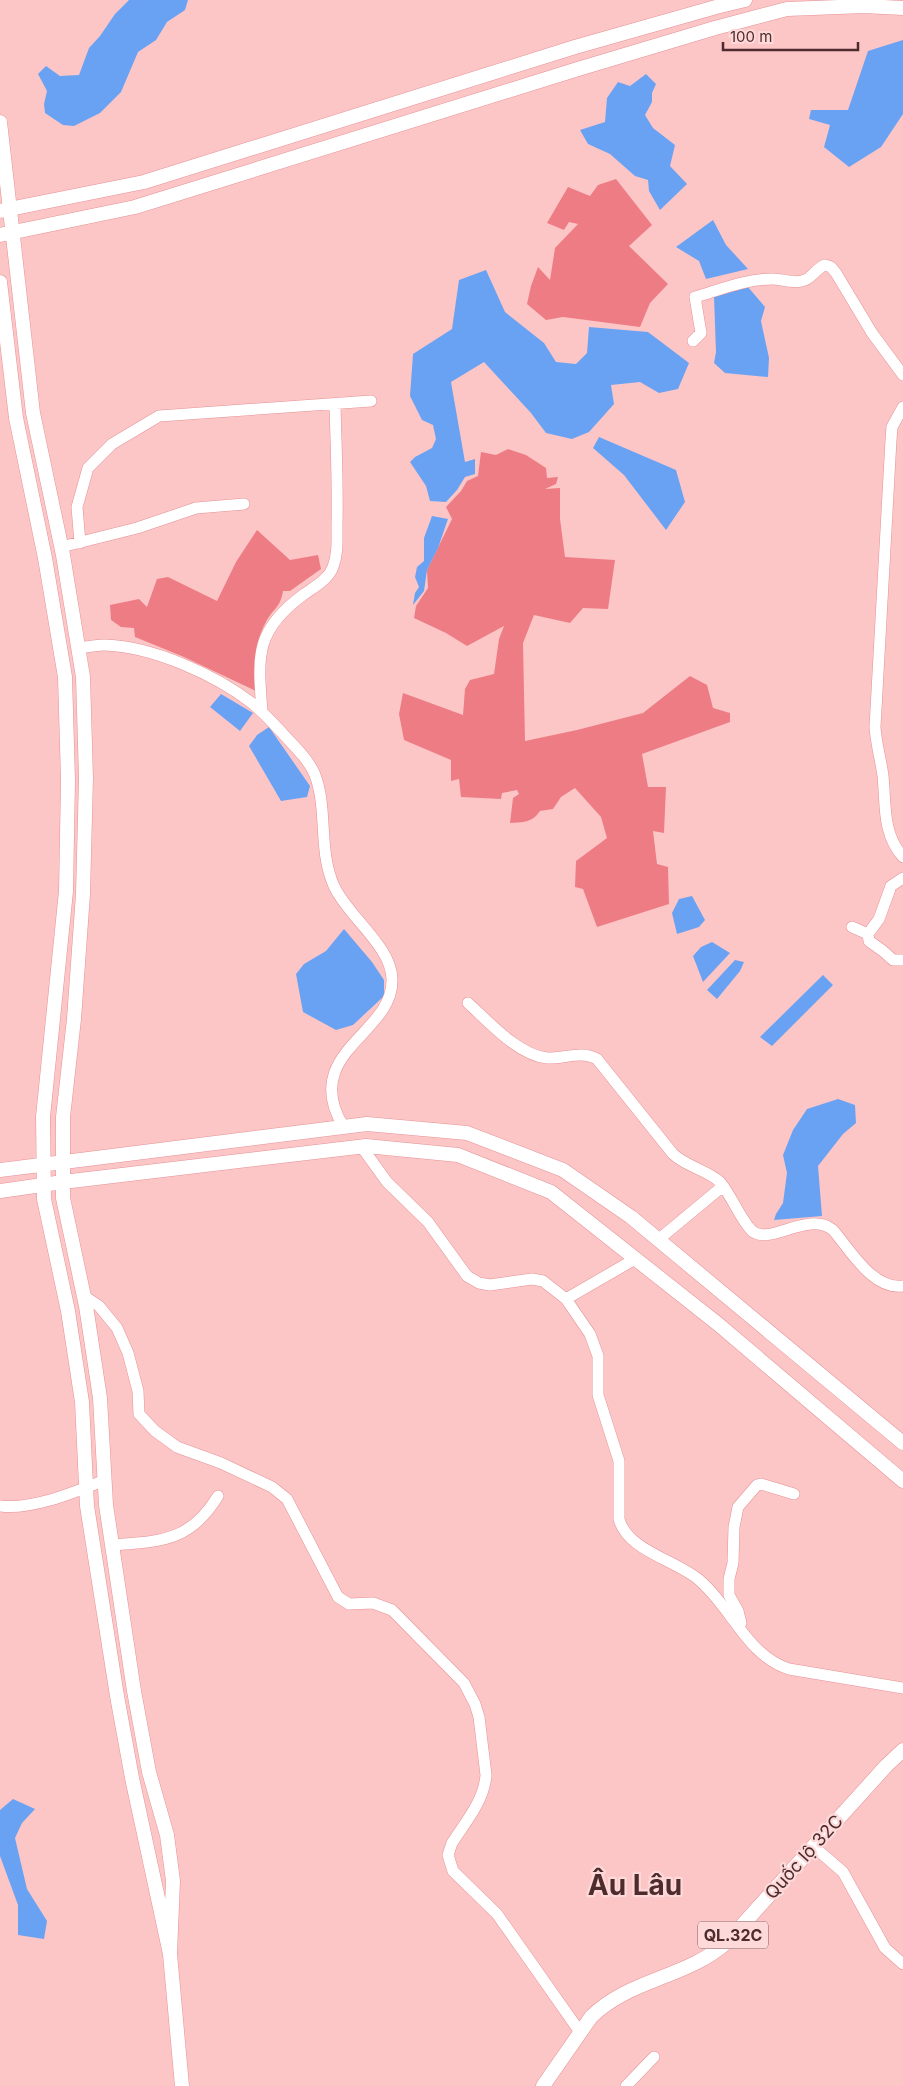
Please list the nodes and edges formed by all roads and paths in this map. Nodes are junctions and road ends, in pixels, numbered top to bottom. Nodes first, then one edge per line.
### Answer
1 (745, 0) edge
2 (903, 8) edge
3 (575, 47) junction
4 (578, 69) junction
5 (0, 122) edge
6 (5, 210) edge
7 (6, 233) edge
8 (0, 282) edge
9 (693, 340) dead end
10 (903, 375) edge
11 (371, 401) dead end
12 (335, 405) junction
13 (903, 408) edge
14 (244, 504) dead end
15 (80, 543) junction
16 (61, 547) junction
17 (78, 648) junction
18 (262, 712) junction
19 (903, 857) edge
20 (903, 878) edge
21 (852, 927) dead end
22 (868, 934) junction
23 (902, 960) edge
24 (468, 1003) dead end
25 (344, 1126) junction
26 (361, 1146) junction
27 (64, 1162) junction
28 (43, 1164) junction
29 (0, 1170) edge
30 (63, 1182) junction
31 (44, 1186) junction
32 (723, 1186) junction
33 (0, 1191) edge
34 (658, 1240) junction
35 (635, 1258) junction
36 (903, 1286) edge
37 (84, 1296) junction
38 (566, 1299) junction
39 (903, 1443) edge
40 (104, 1480) junction
41 (903, 1481) edge
42 (87, 1487) junction
43 (794, 1494) dead end
44 (218, 1496) dead end
45 (0, 1506) edge
46 (112, 1545) junction
47 (743, 1631) junction
48 (903, 1688) edge
49 (903, 1750) edge
50 (813, 1846) junction
51 (170, 1954) junction
52 (903, 1964) edge
53 (580, 2032) junction
54 (654, 2057) dead end
55 (547, 2084) edge
56 (182, 2086) edge
57 (626, 2086) edge

1 - 3 main road
2 - 4 main road
3 - 4 main road
3 - 6 main road
4 - 7 main road
5 - 6 main road
6 - 7 main road
7 - 16 main road
8 - 28 main road
9 - 10 street
11 - 12 street
12 - 15 street
12 - 18 street
13 - 19 street
14 - 15 street
15 - 16 street
16 - 17 main road
17 - 18 street
17 - 27 main road
18 - 25 street
20 - 22 street
21 - 22 street
22 - 23 street
24 - 32 street
25 - 27 main road
25 - 34 main road
26 - 30 main road
26 - 35 main road
26 - 38 street
27 - 28 main road
27 - 30 main road
28 - 29 main road
28 - 31 main road
30 - 31 main road
30 - 37 main road
31 - 33 main road
31 - 42 main road
32 - 34 street
32 - 36 street
34 - 39 main road
35 - 38 street
35 - 41 main road
37 - 40 main road
37 - 53 street
38 - 47 street
40 - 42 street
40 - 46 main road
42 - 45 street
42 - 51 main road
43 - 47 street
44 - 46 street
46 - 51 main road
47 - 48 street
49 - 50 main road, Quốc lộ 32C / QL.32C
50 - 52 street
50 - 53 main road, Quốc lộ 32C / QL.32C
51 - 56 main road
53 - 55 main road, Quốc lộ 32C / QL.32C
54 - 57 street

